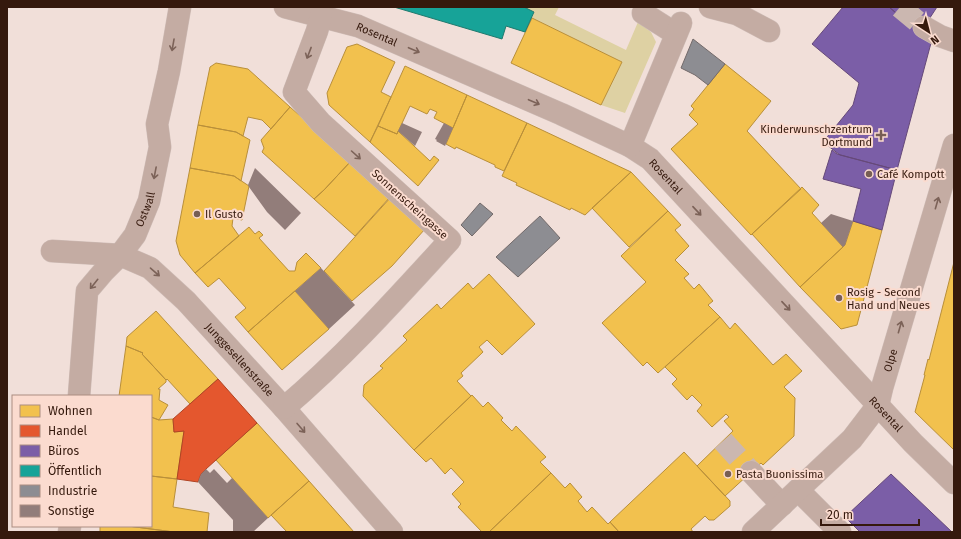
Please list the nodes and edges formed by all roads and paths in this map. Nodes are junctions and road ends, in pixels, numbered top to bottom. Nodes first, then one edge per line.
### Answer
1 (180, 7) edge
2 (285, 7) edge
3 (710, 7) edge
4 (643, 13) dead end
5 (321, 16) junction
6 (924, 27) tunnel mouth
7 (769, 31) dead end
8 (954, 41) edge
9 (954, 145) edge
10 (630, 146) junction
11 (52, 251) dead end
12 (120, 255) junction
13 (80, 395) edge
14 (878, 405) junction
15 (284, 408) junction
16 (751, 472) tunnel mouth
17 (954, 483) edge
18 (798, 490) junction
19 (782, 505) junction
20 (392, 532) edge
21 (753, 532) edge
22 (840, 532) edge

1 -> 12 street, Ostwall
2 - 5 street, Rosental
3 - 7 street
4 - 10 street
5 -> 10 street, Rosental
5 -> 15 street, Sonnenscheingasse
6 - 8 street
14 -> 9 street, Olpe
10 -> 14 street, Rosental
11 - 12 street, Junggesellenstraße
12 -> 13 street, Ostwall
12 -> 15 street, Junggesellenstraße
14 - 17 street, Rosental
14 - 18 street, Olpe
15 -> 20 street, Junggesellenstraße
16 - 19 street
18 - 19 street, Olpe
18 - 22 street
19 - 21 street, Olpe

